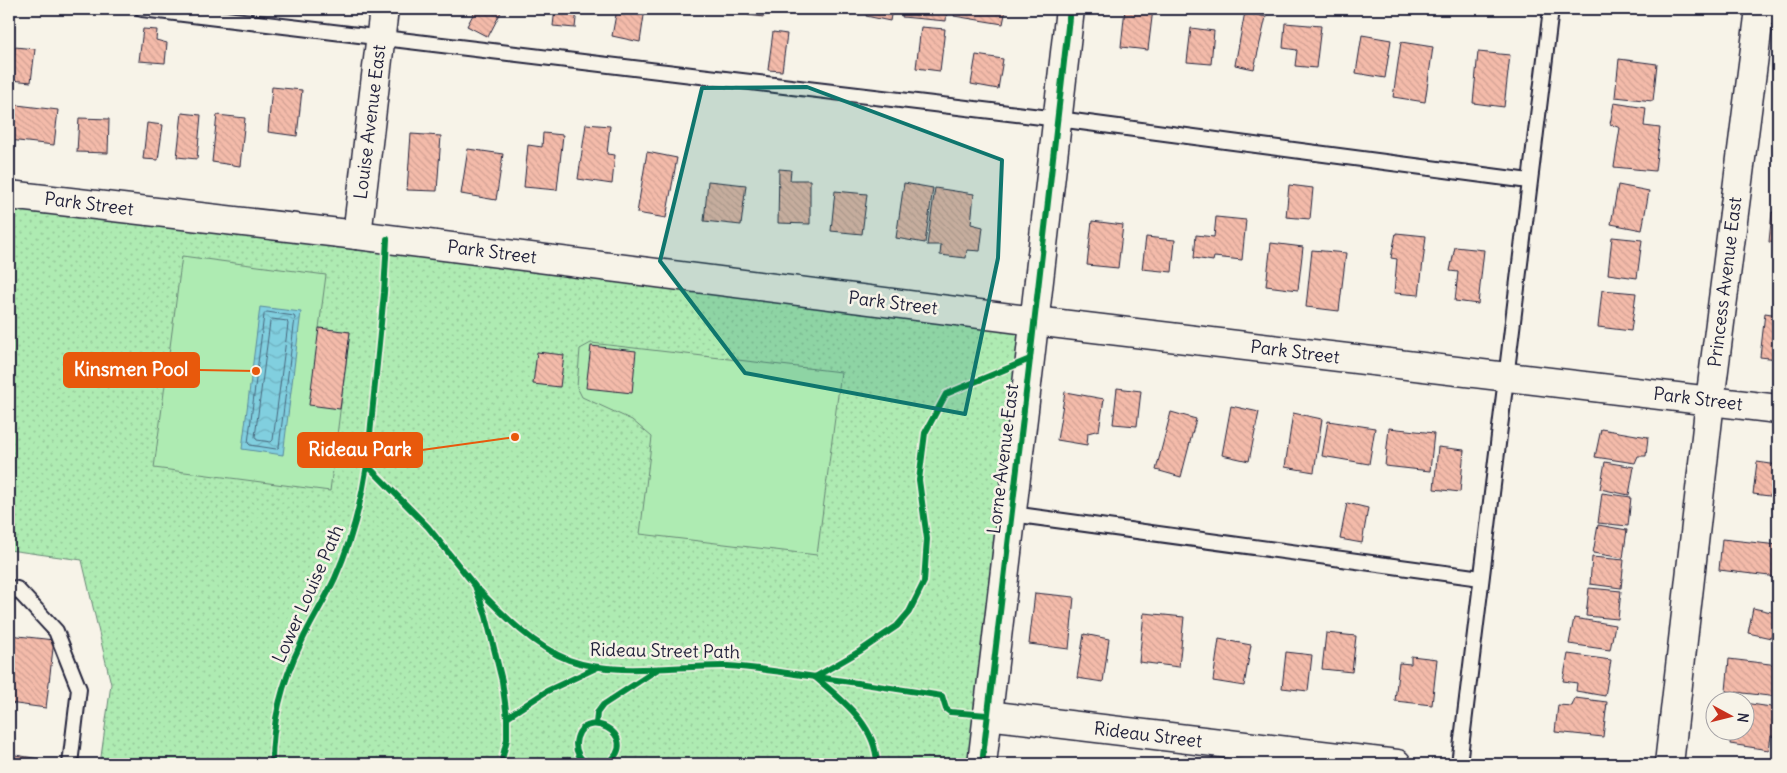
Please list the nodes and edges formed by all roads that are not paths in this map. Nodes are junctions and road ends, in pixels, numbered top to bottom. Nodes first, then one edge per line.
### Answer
1 (142, 9) edge
2 (384, 9) edge
3 (1070, 9) edge
4 (1551, 9) edge
5 (1761, 9) edge
6 (1778, 11) edge
7 (380, 38) junction
8 (1058, 119) junction
9 (1529, 181) junction
10 (9, 195) edge
11 (357, 235) junction
12 (1034, 321) junction
13 (1505, 376) junction
14 (1710, 401) junction
15 (1778, 409) edge
16 (1012, 514) junction
17 (1481, 578) junction
18 (9, 588) edge
19 (988, 716) junction
20 (70, 764) edge
21 (982, 764) edge
22 (1397, 764) edge
23 (1459, 764) edge
24 (1669, 764) edge

1 - 7 lane
2 - 7 street, Louise Avenue East
3 - 8 street, Lorne Avenue East
4 - 9 lane
5 - 6 street
5 - 14 street, Princess Avenue East
7 - 8 lane
7 - 11 street, Louise Avenue East
8 - 9 lane
8 - 12 street, Lorne Avenue East
9 - 13 lane
10 - 11 street, Park Street
11 - 12 street, Park Street
12 - 13 street, Park Street
12 - 16 street, Lorne Avenue East
13 - 14 street, Park Street
13 - 17 lane
14 - 15 street, Park Street
14 - 24 street, Princess Avenue East
16 - 17 lane
16 - 19 street, Lorne Avenue East
17 - 23 lane
18 - 20 lane
19 - 21 street, Lorne Avenue East
19 - 22 street, Rideau Street

